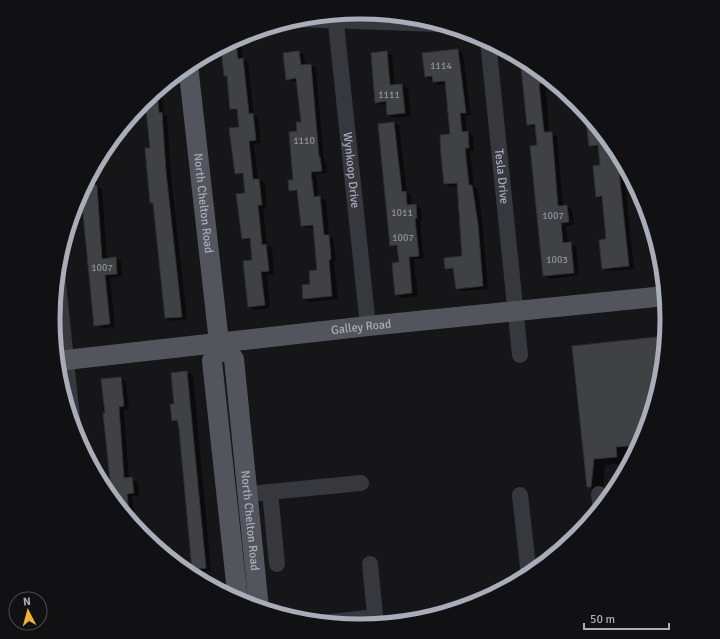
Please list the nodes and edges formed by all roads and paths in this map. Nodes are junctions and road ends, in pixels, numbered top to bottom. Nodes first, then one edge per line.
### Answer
1 (335, 20) edge
2 (489, 48) edge
3 (189, 73) edge
4 (660, 297) edge
5 (516, 312) junction
6 (368, 326) junction
7 (219, 342) junction
8 (520, 355) dead end
9 (62, 360) edge
10 (361, 483) dead end
11 (270, 492) junction
12 (248, 494) junction
13 (520, 495) dead end
14 (277, 564) dead end
15 (370, 564) dead end
16 (528, 568) edge
17 (237, 594) edge
18 (258, 602) edge
19 (376, 619) edge

1 - 6 street, Wynkoop Drive
2 - 5 street, Tesla Drive
3 - 7 main road, North Chelton Road
4 - 5 main road, Galley Road
5 - 6 main road, Galley Road
5 - 8 street, Tesla Drive
6 - 7 main road, Galley Road
7 - 9 main road, Galley Road
7 - 12 main road, North Chelton Road
7 - 17 main road, North Chelton Road
10 - 11 street
11 - 12 street
11 - 14 street
12 - 18 main road, North Chelton Road
13 - 16 street
15 - 19 street

